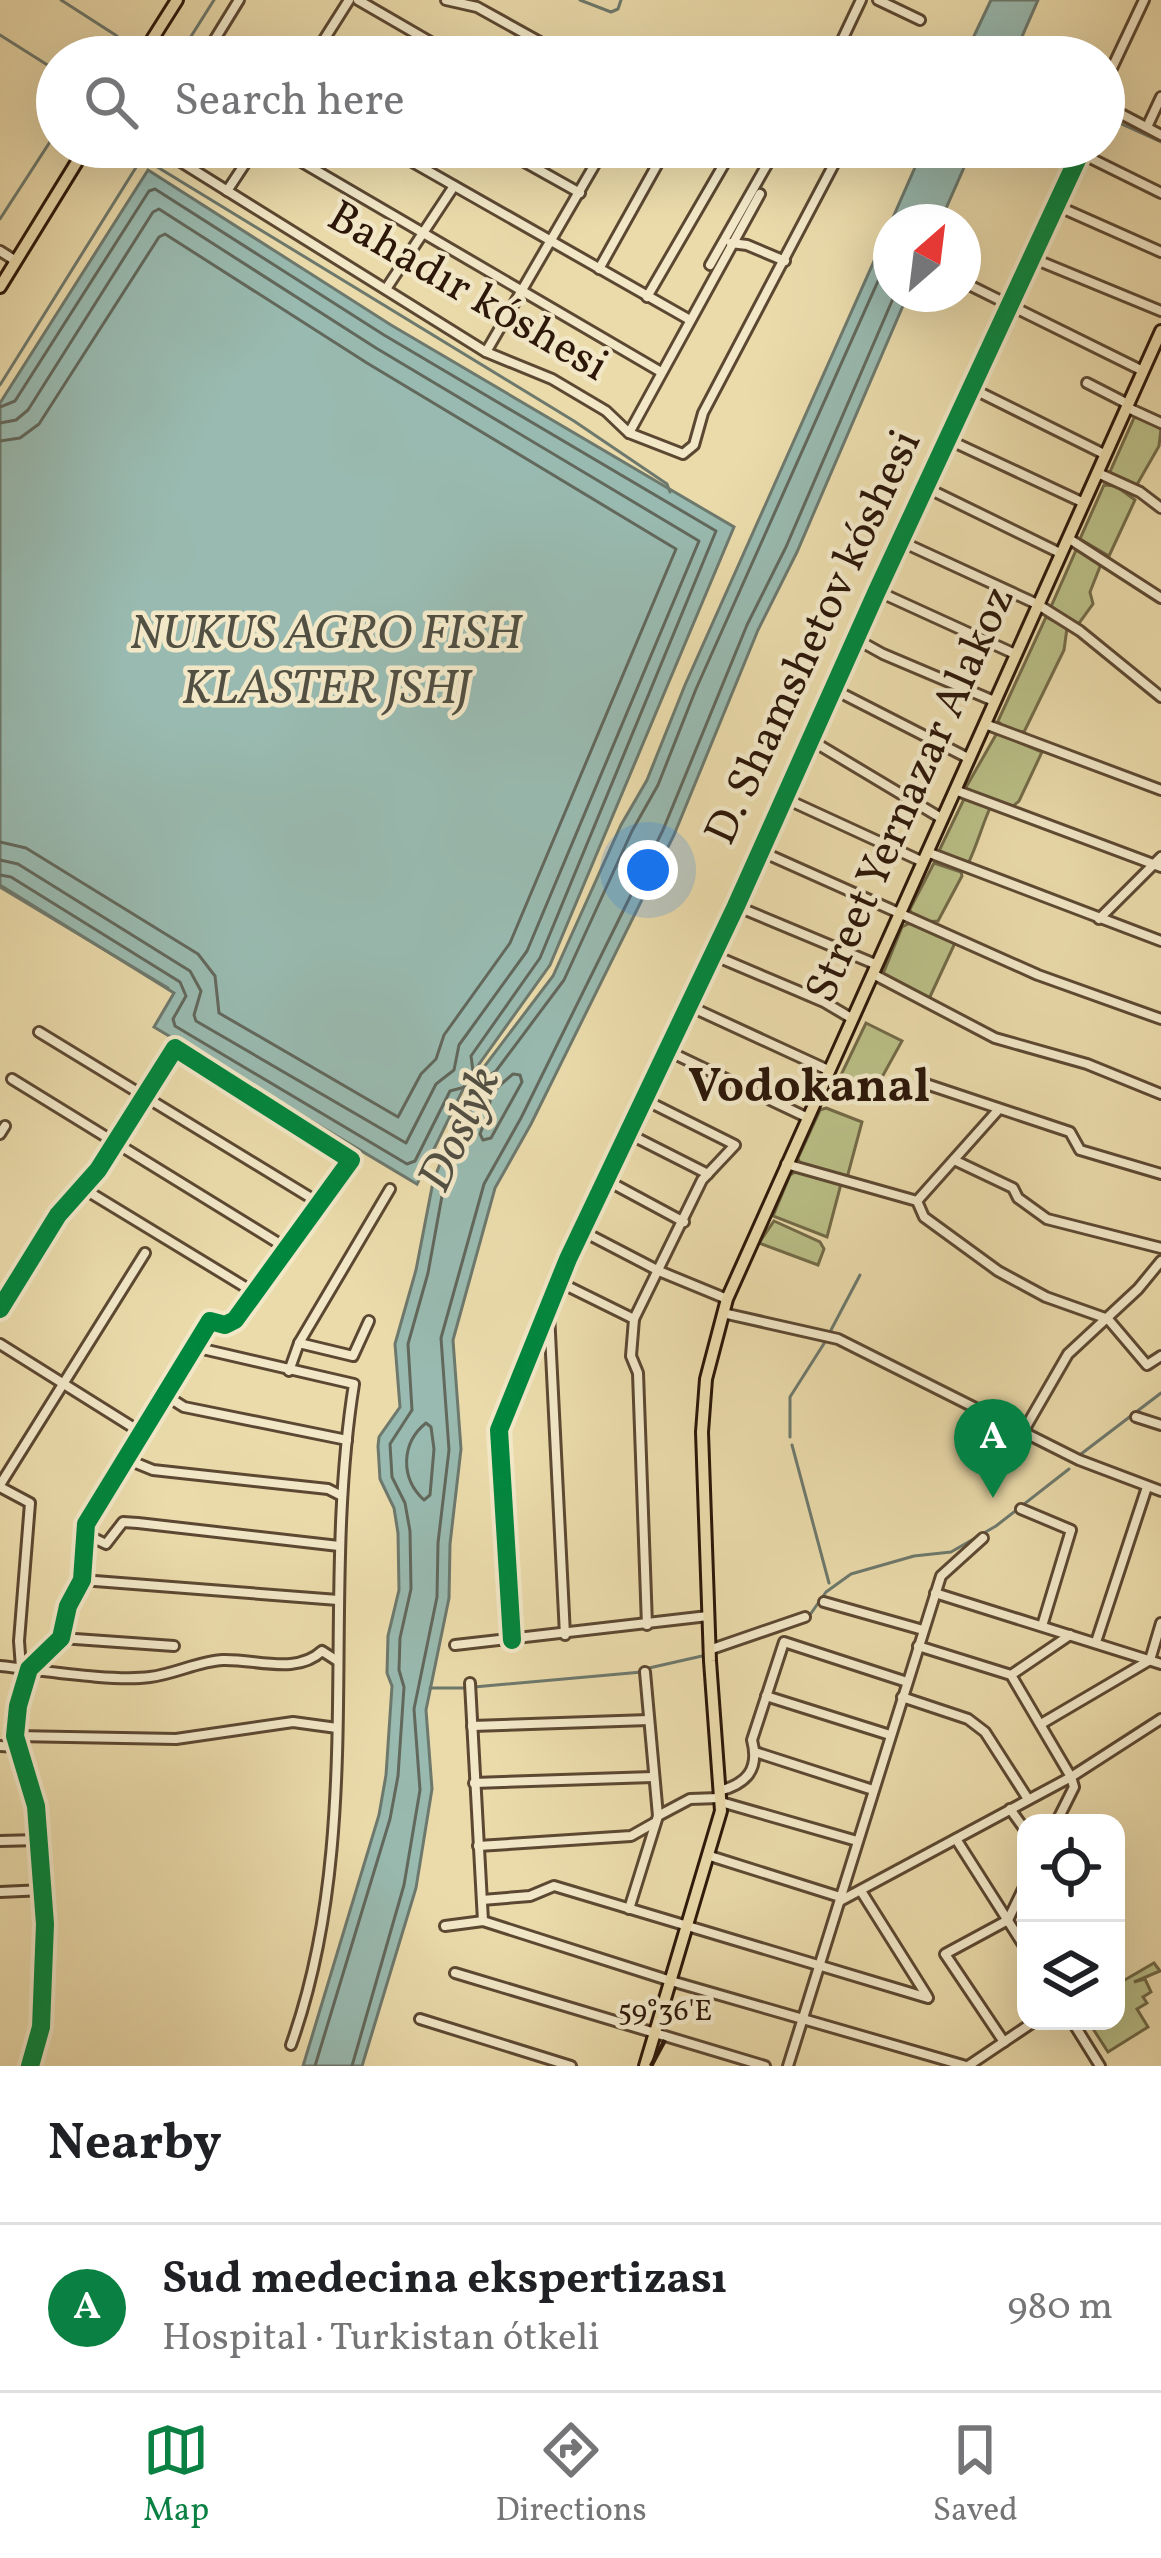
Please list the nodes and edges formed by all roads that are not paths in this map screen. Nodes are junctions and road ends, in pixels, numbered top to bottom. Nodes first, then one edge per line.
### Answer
1 (177, 0) edge
2 (239, 0) edge
3 (349, 0) edge
4 (358, 0) edge
5 (446, 0) edge
6 (861, 0) edge
7 (878, 0) edge
8 (1144, 0) edge
9 (920, 20) dead end
10 (154, 36) edge
11 (217, 36) edge
12 (327, 36) edge
13 (420, 36) edge
14 (529, 36) edge
15 (844, 36) edge
16 (1125, 40) edge
17 (1161, 97) edge
18 (1125, 116) edge
19 (1147, 127) junction
20 (1161, 135) edge
21 (73, 168) edge
22 (189, 168) edge
23 (242, 168) edge
24 (313, 168) edge
25 (423, 168) edge
26 (535, 168) edge
27 (594, 168) edge
28 (656, 168) edge
29 (722, 168) edge
30 (767, 168) edge
31 (832, 168) edge
32 (1073, 168) edge
33 (1115, 168) edge
34 (454, 186) junction
35 (227, 190) junction
36 (580, 193) junction
37 (1161, 193) edge
38 (760, 194) dead end
39 (1055, 205) junction
40 (426, 233) junction
41 (551, 242) junction
42 (728, 243) junction
43 (0, 251) edge
44 (1161, 252) edge
45 (1032, 257) junction
46 (16, 261) junction
47 (785, 261) junction
48 (710, 265) dead end
49 (599, 269) junction
50 (0, 287) edge
51 (386, 289) junction
52 (521, 290) junction
53 (981, 292) edge
54 (647, 297) junction
55 (1011, 309) junction
56 (1161, 311) edge
57 (690, 320) junction
58 (1160, 336) edge
59 (486, 352) junction
60 (1143, 371) junction
61 (662, 372) junction
62 (1087, 382) dead end
63 (973, 389) junction
64 (1127, 406) junction
65 (1161, 423) edge
66 (629, 433) junction
67 (949, 440) junction
68 (1106, 454) junction
69 (1098, 473) junction
70 (927, 488) junction
71 (1084, 503) junction
72 (1161, 508) edge
73 (1067, 538) junction
74 (900, 541) junction
75 (1060, 553) junction
76 (877, 592) junction
77 (1161, 598) edge
78 (1037, 604) junction
79 (856, 639) junction
80 (1015, 654) junction
81 (833, 689) junction
82 (1161, 698) edge
83 (994, 701) junction
84 (983, 724) junction
85 (809, 739) junction
86 (968, 758) junction
87 (953, 790) junction
88 (1161, 790) edge
89 (784, 798) junction
90 (941, 818) junction
91 (760, 851) junction
92 (924, 856) junction
93 (1161, 857) edge
94 (1156, 866) edge
95 (736, 906) junction
96 (898, 912) junction
97 (1099, 919) junction
98 (1161, 941) edge
99 (713, 955) junction
100 (873, 969) junction
101 (689, 1006) junction
102 (851, 1018) junction
103 (1161, 1019) edge
104 (39, 1032) dead end
105 (668, 1052) junction
106 (828, 1070) junction
107 (12, 1078) dead end
108 (923, 1083) dead end
109 (1161, 1094) edge
110 (142, 1097) junction
111 (645, 1100) junction
112 (999, 1109) junction
113 (806, 1117) junction
114 (628, 1133) junction
115 (116, 1143) junction
116 (954, 1160) junction
117 (785, 1164) junction
118 (708, 1174) junction
119 (1161, 1174) edge
120 (606, 1180) junction
121 (84, 1189) junction
122 (390, 1189) dead end
123 (917, 1201) junction
124 (321, 1204) junction
125 (684, 1222) junction
126 (581, 1231) junction
127 (1161, 1248) edge
128 (288, 1249) junction
129 (145, 1253) dead end
130 (1161, 1261) edge
131 (659, 1271) junction
132 (559, 1282) junction
133 (255, 1293) junction
134 (727, 1299) junction
135 (548, 1307) junction
136 (0, 1309) edge
137 (723, 1313) junction
138 (634, 1318) junction
139 (1108, 1319) junction
140 (369, 1321) dead end
141 (299, 1343) junction
142 (0, 1344) edge
143 (194, 1347) junction
144 (1161, 1356) edge
145 (289, 1370) junction
146 (63, 1384) junction
147 (165, 1395) junction
148 (1136, 1417) dead end
149 (1161, 1425) edge
150 (1022, 1432) junction
151 (142, 1433) junction
152 (347, 1440) junction
153 (126, 1459) junction
154 (0, 1486) edge
155 (1147, 1487) junction
156 (1161, 1492) edge
157 (342, 1496) junction
158 (1021, 1510) dead end
159 (83, 1533) junction
160 (982, 1538) dead end
161 (339, 1546) junction
162 (82, 1580) junction
163 (935, 1593) junction
164 (338, 1600) junction
165 (824, 1602) dead end
166 (709, 1616) junction
167 (805, 1617) dead end
168 (1161, 1623) edge
169 (647, 1625) junction
170 (1042, 1626) junction
171 (923, 1630) junction
172 (565, 1635) junction
173 (1070, 1635) junction
174 (62, 1638) junction
175 (512, 1640) junction
176 (1096, 1642) junction
177 (455, 1645) dead end
178 (174, 1646) dead end
179 (918, 1646) junction
180 (710, 1650) junction
181 (337, 1660) junction
182 (1150, 1660) junction
183 (1161, 1664) edge
184 (0, 1666) edge
185 (25, 1669) junction
186 (645, 1672) dead end
187 (1011, 1675) junction
188 (470, 1682) dead end
189 (907, 1682) junction
190 (766, 1696) junction
191 (902, 1696) junction
192 (1161, 1719) edge
193 (649, 1720) junction
194 (1041, 1724) junction
195 (472, 1726) junction
196 (337, 1728) junction
197 (890, 1735) junction
198 (15, 1736) junction
199 (0, 1746) edge
200 (18, 1747) junction
201 (755, 1752) junction
202 (653, 1777) junction
203 (1071, 1777) junction
204 (474, 1783) junction
205 (873, 1790) junction
206 (719, 1797) junction
207 (1028, 1798) junction
208 (1010, 1809) junction
209 (1060, 1814) edge
210 (657, 1819) junction
211 (1017, 1819) edge
212 (956, 1839) junction
213 (38, 1840) junction
214 (0, 1841) edge
215 (857, 1841) junction
216 (478, 1846) junction
217 (710, 1856) junction
218 (44, 1890) junction
219 (861, 1891) junction
220 (0, 1892) edge
221 (840, 1899) junction
222 (482, 1900) junction
223 (1017, 1902) edge
224 (629, 1909) junction
225 (1008, 1920) junction
226 (484, 1921) junction
227 (445, 1926) dead end
228 (688, 1926) junction
229 (1017, 1934) edge
230 (819, 1964) junction
231 (455, 1973) dead end
232 (671, 1981) junction
233 (420, 2019) dead end
234 (802, 2019) junction
235 (1022, 2030) edge
236 (1078, 2030) edge
237 (655, 2032) junction
238 (1004, 2042) junction
239 (292, 2045) dead end
240 (30, 2066) edge
241 (571, 2066) edge
242 (645, 2066) edge
243 (765, 2066) edge
244 (788, 2066) edge
245 (967, 2066) edge
246 (1100, 2066) edge

1 - 10 main road
2 - 11 street
3 - 12 street
4 - 13 street
5 - 14 street
6 - 15 street
7 - 9 street
8 - 16 street
17 - 19 street
18 - 19 street
19 - 20 street
21 - 46 main road
22 - 35 street, Bahadır kóshesi
23 - 35 street
24 - 40 street
25 - 34 street
26 - 36 street
27 - 36 street
28 - 49 street
29 - 54 street
30 - 42 street
31 - 47 street
32 - 39 street, D. Shamshetov kóshesi
33 - 37 street
34 - 40 street
34 - 41 street
35 - 51 street, Bahadır kóshesi
36 - 41 street
38 - 42 street
39 - 44 street
39 - 45 street, D. Shamshetov kóshesi
40 - 51 street
40 - 52 street
41 - 49 street
41 - 52 street
42 - 47 street
42 - 48 street
42 - 57 street
43 - 46 street
45 - 55 street, D. Shamshetov kóshesi
45 - 56 street
46 - 50 main road
47 - 66 street, Bahadır kóshesi
49 - 54 street
51 - 59 street, Bahadır kóshesi
52 - 59 street
52 - 61 street
53 - 55 street
54 - 57 street
55 - 60 street
55 - 63 street, D. Shamshetov kóshesi
57 - 61 street
58 - 60 main road, Street Yernazar Alakoz
59 - 66 street, Bahadır kóshesi
60 - 64 main road, Street Yernazar Alakoz
61 - 66 street
62 - 64 street
63 - 67 street, D. Shamshetov kóshesi
63 - 68 street
64 - 65 street
64 - 68 main road, Street Yernazar Alakoz
67 - 70 street, D. Shamshetov kóshesi
67 - 71 street
68 - 69 main road, Street Yernazar Alakoz
69 - 71 main road, Street Yernazar Alakoz
69 - 72 street
70 - 74 street, D. Shamshetov kóshesi
70 - 75 street
71 - 73 main road, Street Yernazar Alakoz
73 - 75 main road, Street Yernazar Alakoz
73 - 77 street
74 - 76 street, D. Shamshetov kóshesi
74 - 78 street
75 - 78 main road, Street Yernazar Alakoz
76 - 79 street, D. Shamshetov kóshesi
76 - 80 street
78 - 80 main road, Street Yernazar Alakoz
78 - 82 street
79 - 81 street, D. Shamshetov kóshesi
79 - 83 street
80 - 83 main road, Street Yernazar Alakoz
81 - 85 street, D. Shamshetov kóshesi
81 - 86 street
83 - 84 main road, Street Yernazar Alakoz
84 - 86 main road, Street Yernazar Alakoz
84 - 88 street
85 - 89 street, D. Shamshetov kóshesi
85 - 90 street
86 - 87 main road, Street Yernazar Alakoz
87 - 90 main road, Street Yernazar Alakoz
87 - 94 street
89 - 91 street, D. Shamshetov kóshesi
89 - 92 street
90 - 92 main road, Street Yernazar Alakoz
91 - 95 street, D. Shamshetov kóshesi
91 - 96 street
92 - 96 main road, Street Yernazar Alakoz
92 - 97 street
93 - 94 street
94 - 97 street
95 - 99 street, D. Shamshetov kóshesi
95 - 100 street
96 - 100 main road, Street Yernazar Alakoz
96 - 103 street
97 - 98 street
99 - 101 street, D. Shamshetov kóshesi
99 - 102 street
100 - 102 main road, Street Yernazar Alakoz
100 - 109 street
101 - 105 street, D. Shamshetov kóshesi
101 - 106 street
102 - 106 main road, Street Yernazar Alakoz
104 - 110 street
105 - 111 street, D. Shamshetov kóshesi
105 - 113 street
106 - 113 main road, Street Yernazar Alakoz
107 - 115 street
108 - 112 street
110 - 115 street
110 - 124 street
110 - 124 street
111 - 114 street, D. Shamshetov kóshesi
111 - 118 street
112 - 116 street
112 - 119 street
113 - 117 main road, Street Yernazar Alakoz
114 - 118 street
114 - 120 street, D. Shamshetov kóshesi
115 - 121 street
115 - 128 street
116 - 123 street
116 - 127 street
117 - 123 street
117 - 134 main road, Street Yernazar Alakoz
118 - 125 street
120 - 125 street
120 - 126 street, D. Shamshetov kóshesi
121 - 133 street
121 - 136 street
122 - 141 street
123 - 139 street
124 - 128 street
125 - 131 street
126 - 131 street
126 - 132 street, D. Shamshetov kóshesi
128 - 133 street
129 - 146 street
130 - 139 street
131 - 134 street
131 - 138 street
132 - 135 street, D. Shamshetov kóshesi
132 - 138 street
133 - 143 street
134 - 137 main road, Street Yernazar Alakoz
135 - 172 street
135 - 175 street, D. Shamshetov kóshesi
137 - 150 street
137 - 166 main road, Street Yernazar Alakoz
138 - 169 street
139 - 144 street
139 - 150 street
140 - 141 street
141 - 145 street
142 - 146 street
143 - 145 street
143 - 147 street
145 - 152 street
146 - 151 street
146 - 154 street
147 - 151 street
147 - 152 street
148 - 149 street
150 - 155 street
151 - 153 street
152 - 157 street
153 - 157 street
153 - 159 street
154 - 185 street
155 - 156 street
155 - 176 street
157 - 161 street
158 - 170 street
159 - 161 street
159 - 162 street
160 - 163 street
161 - 164 street
162 - 164 street
162 - 174 street
163 - 170 street
163 - 171 street
164 - 181 street
165 - 171 street
166 - 169 street
166 - 180 main road, Street Yernazar Alakoz
167 - 180 street
168 - 182 street
169 - 172 street
170 - 173 street
171 - 179 street
172 - 175 street
173 - 176 street
173 - 187 street
174 - 178 street
174 - 185 street
175 - 177 street
176 - 182 street
179 - 187 street
179 - 189 street
180 - 206 main road, Street Yernazar Alakoz
181 - 185 street
181 - 196 street
182 - 183 street
182 - 194 street
184 - 185 street
185 - 198 street
186 - 193 street
187 - 194 street
188 - 195 street
189 - 190 street
189 - 191 street
190 - 197 street
190 - 201 street
191 - 197 street
191 - 207 street
192 - 203 street
193 - 195 street
193 - 202 street
194 - 203 street
195 - 204 street
196 - 198 street
196 - 239 street
197 - 205 street
198 - 200 street
199 - 200 street
200 - 213 street
201 - 205 street
201 - 206 street
202 - 204 street
202 - 210 street
203 - 207 street
203 - 209 street
204 - 216 street
205 - 215 street
206 - 210 street
206 - 215 street
206 - 217 main road, Street Yernazar Alakoz
207 - 208 street
208 - 211 street
208 - 212 street
210 - 216 street
210 - 224 street
212 - 219 street
212 - 225 street
213 - 214 street
213 - 218 street
215 - 221 street
216 - 222 street
217 - 221 street
217 - 228 main road, Street Yernazar Alakoz
218 - 220 street
218 - 240 street
219 - 221 street
219 - 230 street
221 - 230 street
222 - 224 street
222 - 226 street
223 - 225 street
224 - 228 street
225 - 229 street
225 - 238 street
226 - 227 street
226 - 232 street
228 - 230 street
228 - 232 main road, Street Yernazar Alakoz
230 - 234 street
231 - 237 street
232 - 234 street
232 - 237 main road, Street Yernazar Alakoz
233 - 241 street
234 - 244 street
234 - 245 street
235 - 238 street
236 - 246 street
237 - 242 main road, Street Yernazar Alakoz
237 - 243 street
238 - 245 street

